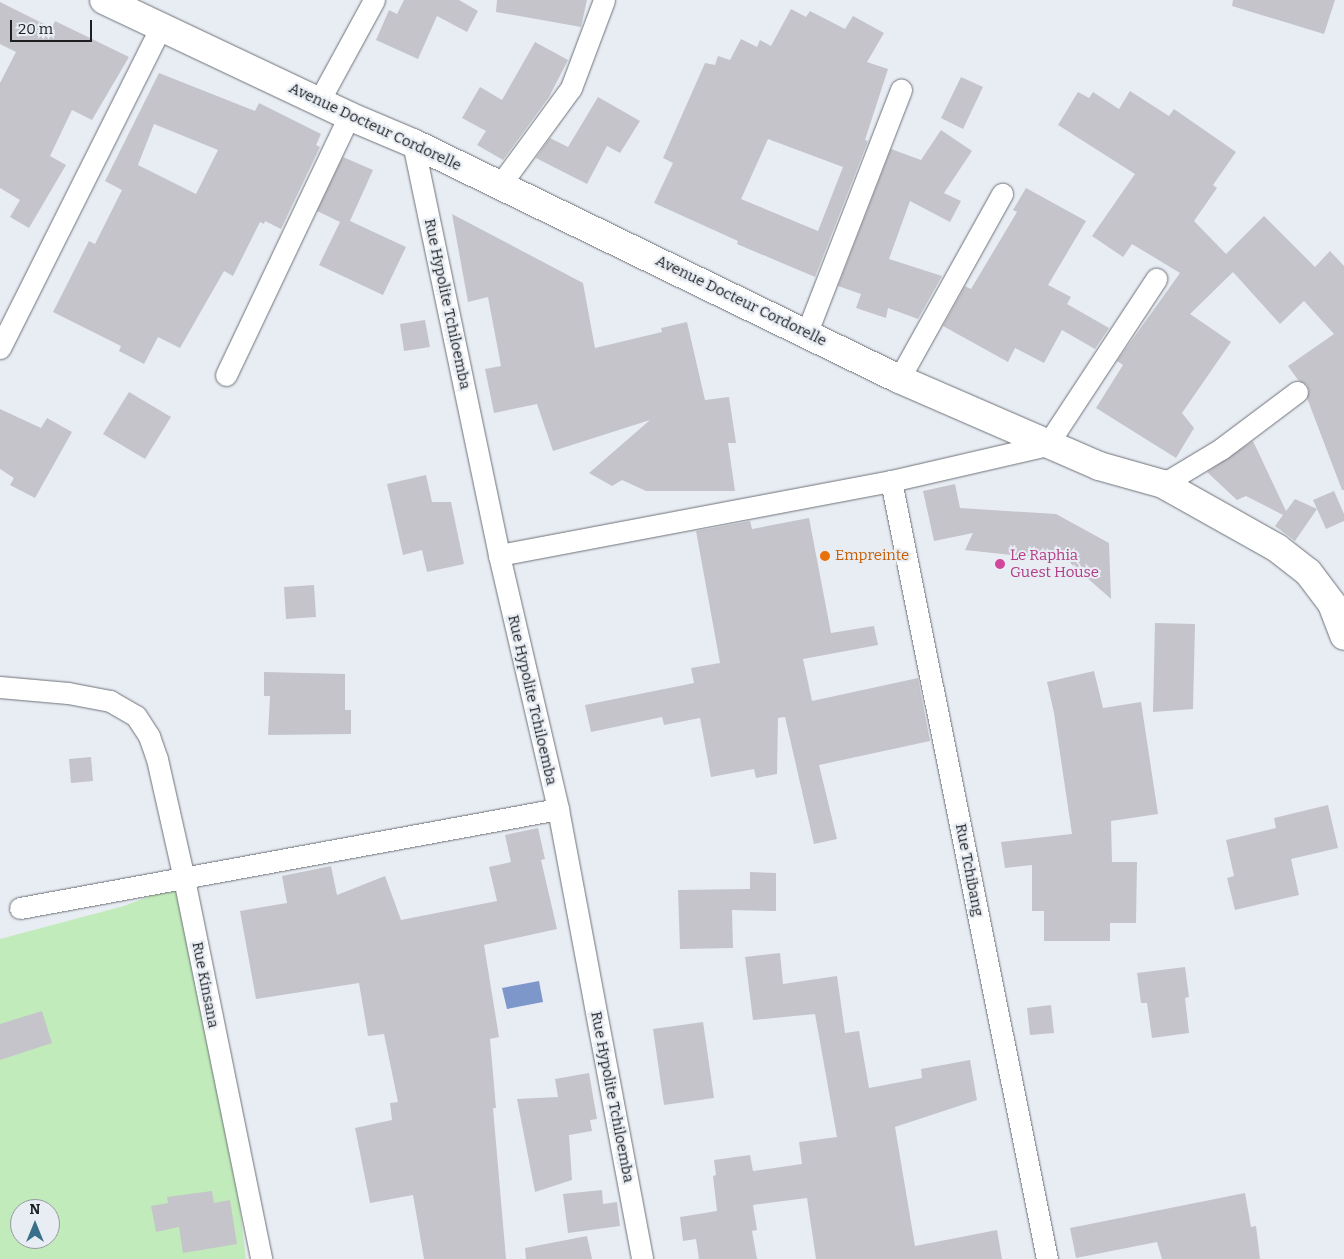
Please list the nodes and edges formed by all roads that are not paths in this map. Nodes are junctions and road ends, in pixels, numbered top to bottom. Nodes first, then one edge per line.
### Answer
1 (104, 0) edge
2 (374, 0) edge
3 (604, 0) edge
4 (161, 27) junction
5 (901, 90) dead end
6 (319, 101) junction
7 (349, 116) junction
8 (413, 143) junction
9 (500, 185) junction
10 (1002, 194) dead end
11 (1156, 279) dead end
12 (807, 332) junction
13 (0, 348) edge
14 (226, 375) dead end
15 (900, 379) junction
16 (1297, 392) dead end
17 (1047, 445) junction
18 (891, 481) junction
19 (1163, 484) junction
20 (499, 555) junction
21 (1344, 636) edge
22 (0, 686) edge
23 (558, 808) junction
24 (184, 879) junction
25 (20, 908) dead end
26 (260, 1259) edge
27 (642, 1259) edge
28 (1047, 1259) edge

1 - 4 street, Avenue Docteur Cordorelle
2 - 6 street
3 - 9 street
4 - 6 street, Avenue Docteur Cordorelle
4 - 13 street
5 - 12 street
6 - 7 street, Avenue Docteur Cordorelle
7 - 8 street, Avenue Docteur Cordorelle
7 - 14 street
8 - 9 street, Avenue Docteur Cordorelle
8 - 20 street, Rue Hypolite Tchiloemba
9 - 12 street, Avenue Docteur Cordorelle
10 - 15 street
11 - 17 street
12 - 15 street, Avenue Docteur Cordorelle
15 - 17 street, Avenue Docteur Cordorelle
16 - 19 street
17 - 18 street
17 - 19 street, Avenue Docteur Cordorelle
18 - 20 street
18 - 28 street, Rue Tchibang
19 - 21 street, Avenue Docteur Cordorelle
20 - 23 street, Rue Hypolite Tchiloemba
22 - 24 street, Rue Kinsana
23 - 24 street
23 - 27 street, Rue Hypolite Tchiloemba
24 - 25 street
24 - 26 street, Rue Kinsana

